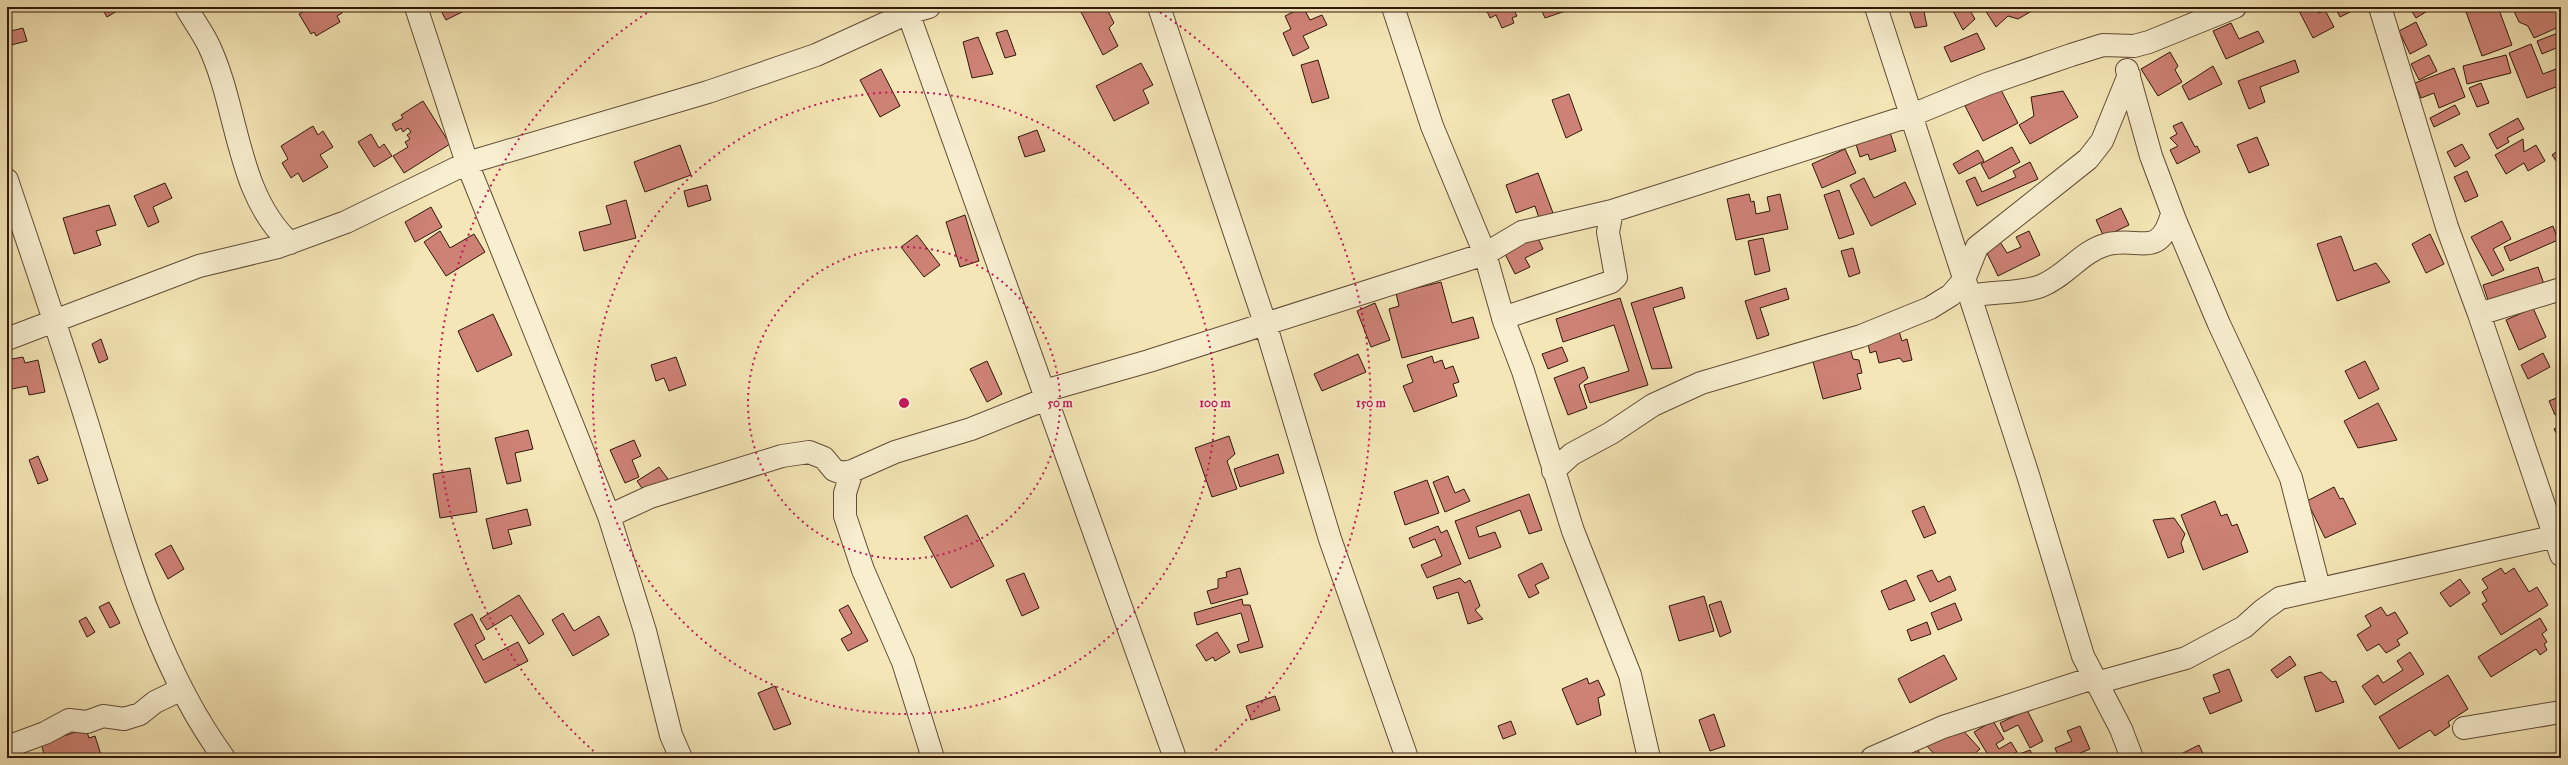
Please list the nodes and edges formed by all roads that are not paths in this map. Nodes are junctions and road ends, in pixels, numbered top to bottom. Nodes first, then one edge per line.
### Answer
1 (186, 7) edge
2 (416, 7) edge
3 (929, 7) edge
4 (1159, 7) edge
5 (1393, 7) edge
6 (1876, 7) edge
7 (2234, 7) edge
8 (2380, 7) edge
9 (907, 10) edge
10 (2119, 44) junction
11 (2129, 75) junction
12 (1912, 115) junction
13 (467, 163) junction
14 (7, 180) edge
15 (1612, 211) junction
16 (2172, 214) junction
17 (290, 243) junction
18 (1485, 254) junction
19 (1967, 288) junction
20 (2561, 289) edge
21 (2479, 314) junction
22 (1503, 318) junction
23 (54, 321) junction
24 (1265, 323) junction
25 (7, 339) edge
26 (1045, 395) junction
27 (852, 471) junction
28 (1553, 471) junction
29 (608, 516) junction
30 (2559, 542) edge
31 (2319, 588) junction
32 (2095, 680) junction
33 (182, 689) junction
34 (2561, 712) edge
35 (2464, 728) dead end
36 (7, 747) edge
37 (224, 758) edge
38 (681, 758) edge
39 (933, 758) edge
40 (1175, 758) edge
41 (1407, 758) edge
42 (1649, 758) edge
43 (1872, 758) edge
44 (2132, 758) edge

1 - 17 street
2 - 13 street
3 - 9 street
4 - 24 street
5 - 18 street
6 - 12 street
7 - 10 street
8 - 21 street
9 - 13 street
9 - 26 street
10 - 11 street
10 - 12 street
11 - 16 street
11 - 19 street
12 - 15 street
12 - 19 street
13 - 17 street
13 - 29 street
14 - 23 street
15 - 18 street
15 - 22 street
16 - 19 street
16 - 31 street
17 - 23 street
18 - 22 street
18 - 24 street
19 - 28 street
19 - 32 street
20 - 21 street
21 - 30 street
22 - 28 street
23 - 25 street
23 - 33 street
24 - 26 street
24 - 41 street
26 - 27 street
26 - 40 street
27 - 29 street
27 - 39 street
28 - 42 street
29 - 38 street
30 - 31 street
31 - 32 street
32 - 43 street
32 - 44 street
33 - 36 street
33 - 37 street
34 - 35 street

